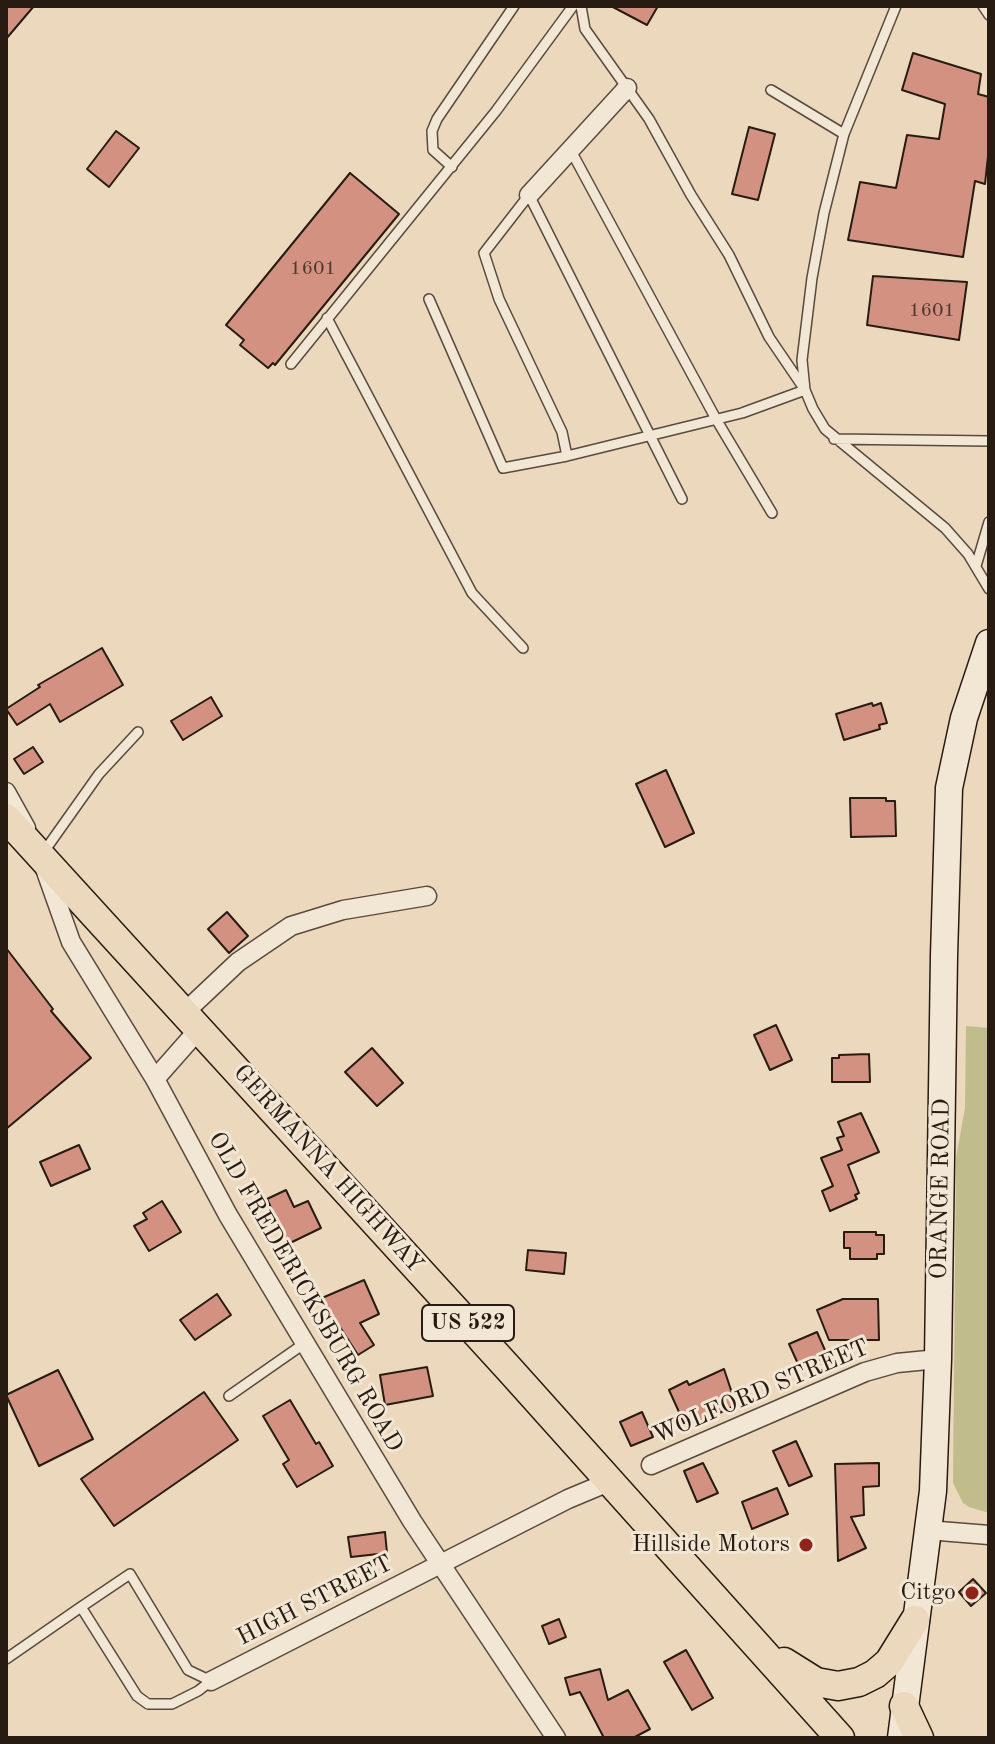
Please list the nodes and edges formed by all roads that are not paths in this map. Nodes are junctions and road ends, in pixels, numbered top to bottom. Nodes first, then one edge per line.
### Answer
1 (514, 6) edge
2 (573, 6) edge
3 (581, 6) edge
4 (896, 6) edge
5 (983, 6) edge
6 (989, 15) edge
7 (627, 88) junction
8 (771, 90) dead end
9 (844, 134) junction
10 (570, 149) junction
11 (452, 167) junction
12 (529, 195) junction
13 (429, 299) dead end
14 (327, 318) junction
15 (291, 364) dead end
16 (805, 390) junction
17 (716, 419) junction
18 (649, 437) junction
19 (834, 439) junction
20 (989, 441) edge
21 (567, 456) junction
22 (682, 499) dead end
23 (772, 513) dead end
24 (989, 522) edge
25 (976, 566) junction
26 (989, 589) edge
27 (989, 643) edge
28 (523, 648) dead end
29 (138, 732) dead end
30 (6, 792) edge
31 (6, 818) edge
32 (40, 855) junction
33 (427, 896) dead end
34 (192, 1020) junction
35 (155, 1079) junction
36 (305, 1343) junction
37 (938, 1359) junction
38 (229, 1396) dead end
39 (651, 1465) dead end
40 (611, 1481) junction
41 (927, 1530) junction
42 (989, 1535) edge
43 (440, 1564) junction
44 (81, 1607) junction
45 (915, 1620) junction
46 (749, 1636) junction
47 (6, 1659) edge
48 (211, 1681) junction
49 (904, 1706) junction
50 (556, 1738) edge
51 (817, 1738) edge
52 (840, 1738) edge
53 (901, 1738) edge
54 (919, 1738) edge

1 - 11 lane
2 - 11 lane
3 - 7 lane
4 - 9 lane
5 - 6 lane
7 - 10 street
7 - 16 lane
8 - 9 lane
9 - 16 lane
10 - 12 street
10 - 17 lane
11 - 14 lane
12 - 18 lane
12 - 21 lane
13 - 21 lane
14 - 15 lane
14 - 28 lane
16 - 17 lane
16 - 19 lane
17 - 18 lane
17 - 23 lane
18 - 21 lane
18 - 22 lane
19 - 20 lane
19 - 25 lane
24 - 25 lane
25 - 26 lane
27 - 37 main road, ORANGE ROAD
29 - 32 lane
30 - 32 street, OLD FREDERICKSBURG ROAD
31 - 32 main road, GERMANNA HIGHWAY / US 522
32 - 34 main road, GERMANNA HIGHWAY / US 522
32 - 35 street, OLD FREDERICKSBURG ROAD
33 - 34 street
34 - 35 street
34 - 40 main road, GERMANNA HIGHWAY / US 522
35 - 36 street, OLD FREDERICKSBURG ROAD
36 - 38 lane
36 - 43 street, OLD FREDERICKSBURG ROAD
37 - 39 street, WOLFORD STREET
37 - 41 main road, ORANGE ROAD
40 - 43 street
40 - 46 main road, GERMANNA HIGHWAY / US 522
41 - 42 street
41 - 45 main road, ORANGE ROAD
43 - 48 street, HIGH STREET
43 - 50 street, OLD FREDERICKSBURG ROAD
44 - 47 lane
44 - 48 lane
44 - 48 lane
45 - 46 main road
45 - 49 main road, ORANGE ROAD
46 - 51 main road
46 - 52 main road, GERMANNA HIGHWAY / US 522
49 - 53 main road, ORANGE ROAD
49 - 54 main road

